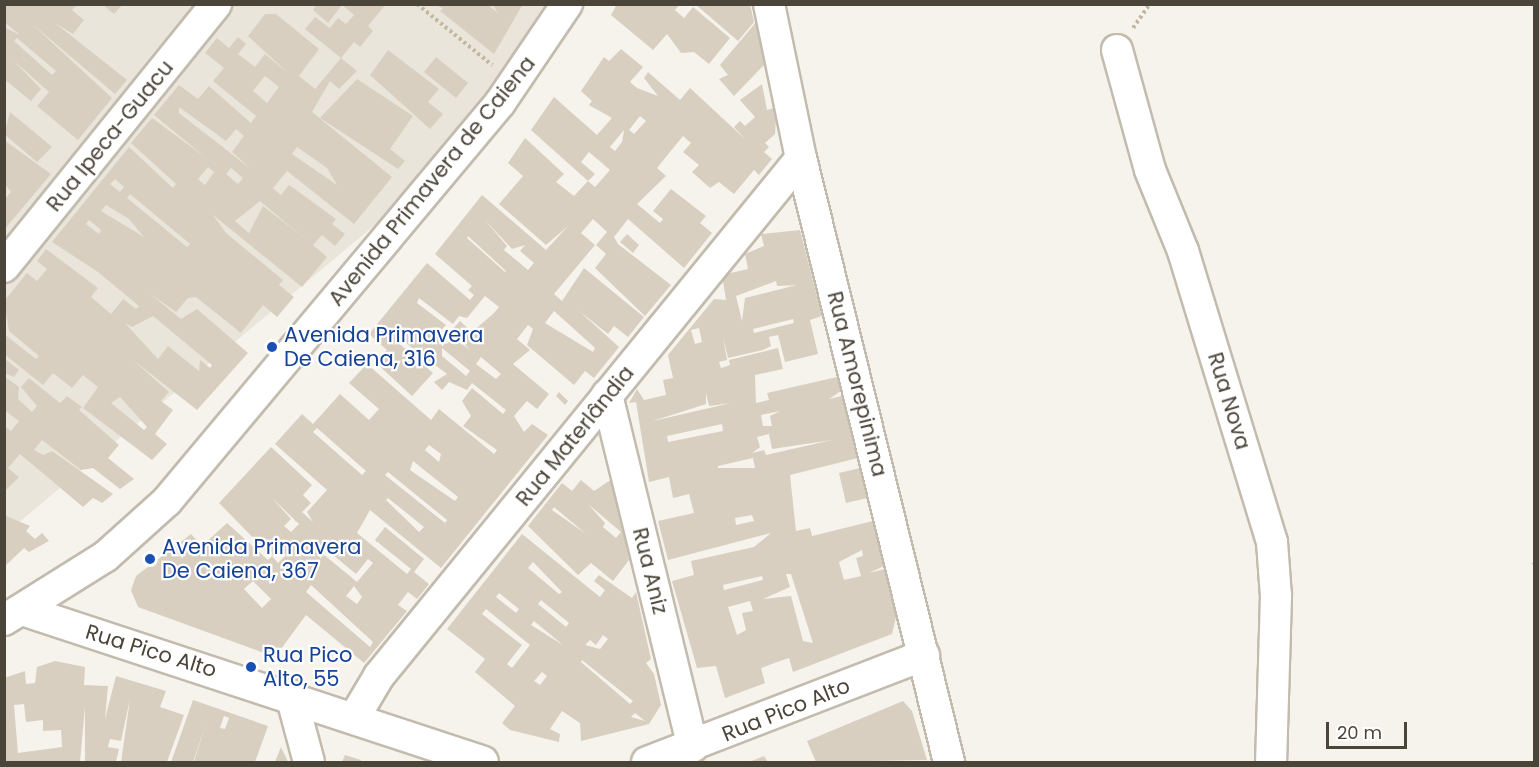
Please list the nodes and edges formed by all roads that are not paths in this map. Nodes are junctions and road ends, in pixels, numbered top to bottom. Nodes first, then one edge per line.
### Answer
1 (216, 4) edge
2 (567, 4) edge
3 (775, 9) edge
4 (1117, 50) dead end
5 (801, 158) junction
6 (4, 267) edge
7 (608, 395) junction
8 (13, 615) edge
9 (924, 655) junction
10 (291, 695) junction
11 (354, 718) junction
12 (693, 747) junction
13 (309, 762) edge
14 (483, 762) edge
15 (647, 762) edge
16 (949, 762) edge
17 (1271, 762) edge

1 - 6 street, Rua Ipeca-Guacu
2 - 8 street, Avenida Primavera de Caiena
3 - 5 street, Rua Amorepinima
4 - 17 street, Rua Nova
5 - 7 street, Rua Materlândia
5 - 9 street, Rua Amorepinima
7 - 11 street, Rua Materlândia
7 - 12 street, Rua Aniz
8 - 10 street, Rua Pico Alto
9 - 12 street, Rua Pico Alto
9 - 16 street, Rua Amorepinima
10 - 11 street, Rua Pico Alto
10 - 13 street
11 - 14 street, Rua Pico Alto
12 - 15 street, Rua Pico Alto

